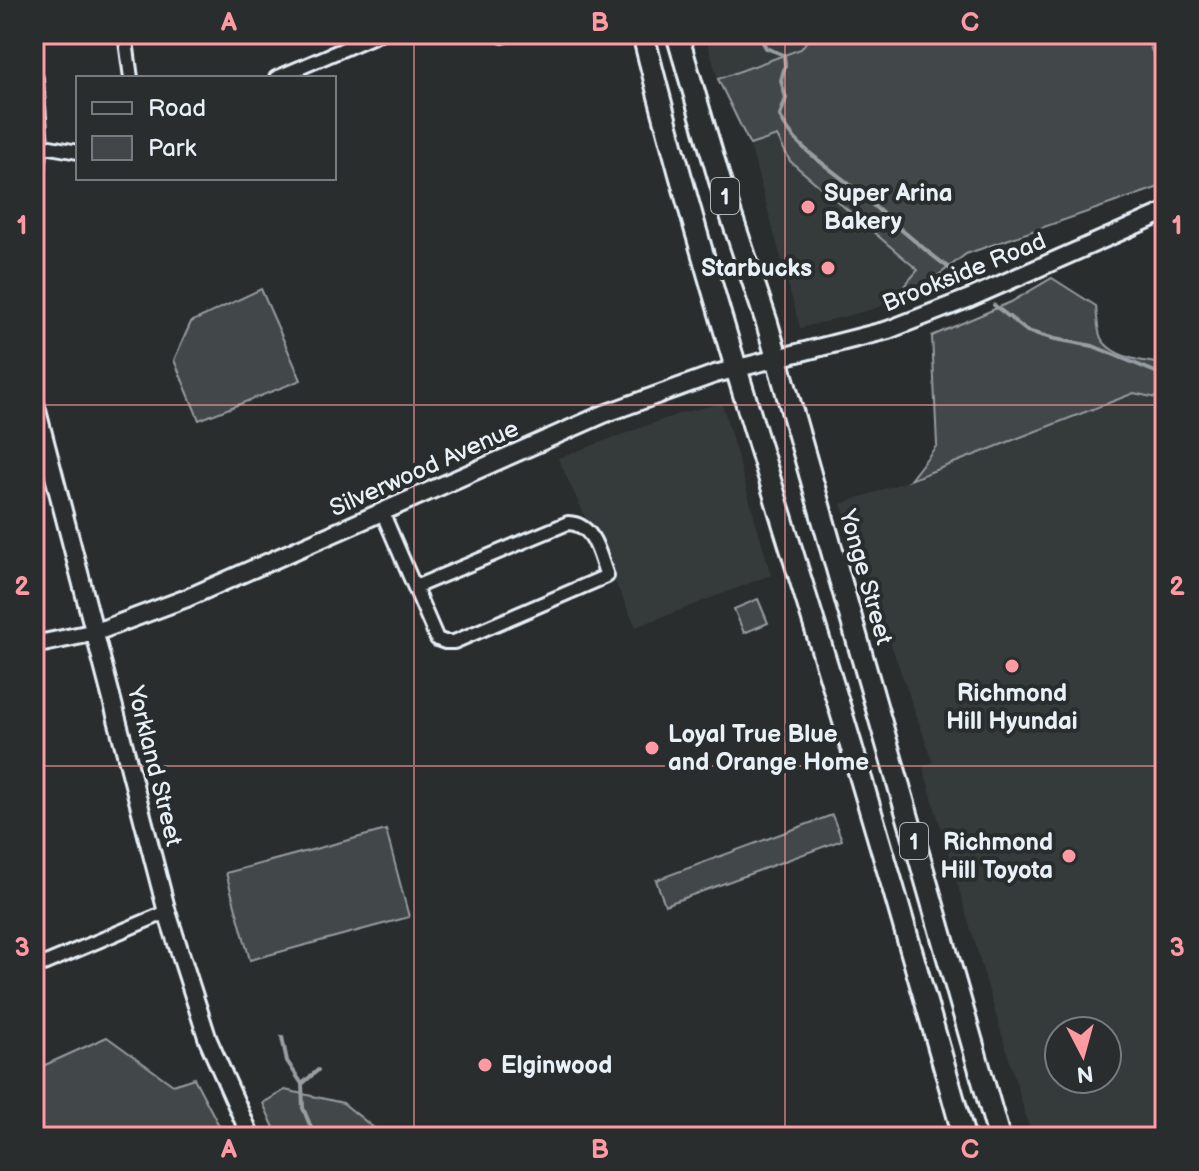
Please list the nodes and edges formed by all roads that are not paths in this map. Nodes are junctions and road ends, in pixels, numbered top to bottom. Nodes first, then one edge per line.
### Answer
1 (125, 34) edge
2 (379, 34) edge
3 (643, 34) edge
4 (677, 34) edge
5 (131, 76) edge
6 (281, 76) edge
7 (34, 79) edge
8 (39, 145) junction
9 (76, 152) edge
10 (34, 187) edge
11 (1165, 212) edge
12 (775, 358) junction
13 (734, 369) junction
14 (34, 399) edge
15 (383, 514) junction
16 (415, 587) junction
17 (96, 632) junction
18 (34, 645) edge
19 (167, 912) junction
20 (34, 968) edge
21 (251, 1137) edge
22 (964, 1137) edge
23 (999, 1137) edge

1 - 5 street
2 - 6 street
3 - 13 main road, 1
4 - 12 main road, Yonge Street / 1
7 - 8 street
8 - 9 street
8 - 10 street
11 - 12 street, Brookside Road
12 - 13 street, Silverwood Avenue
12 - 23 main road, Yonge Street / 1
13 - 15 street, Silverwood Avenue
13 - 22 main road, 1
14 - 17 street, Yorkland Street
15 - 16 street
15 - 17 street, Silverwood Avenue
16 - 16 street
17 - 18 street, Silverwood Avenue
17 - 19 street, Yorkland Street
19 - 20 street
19 - 21 street, Yorkland Street

